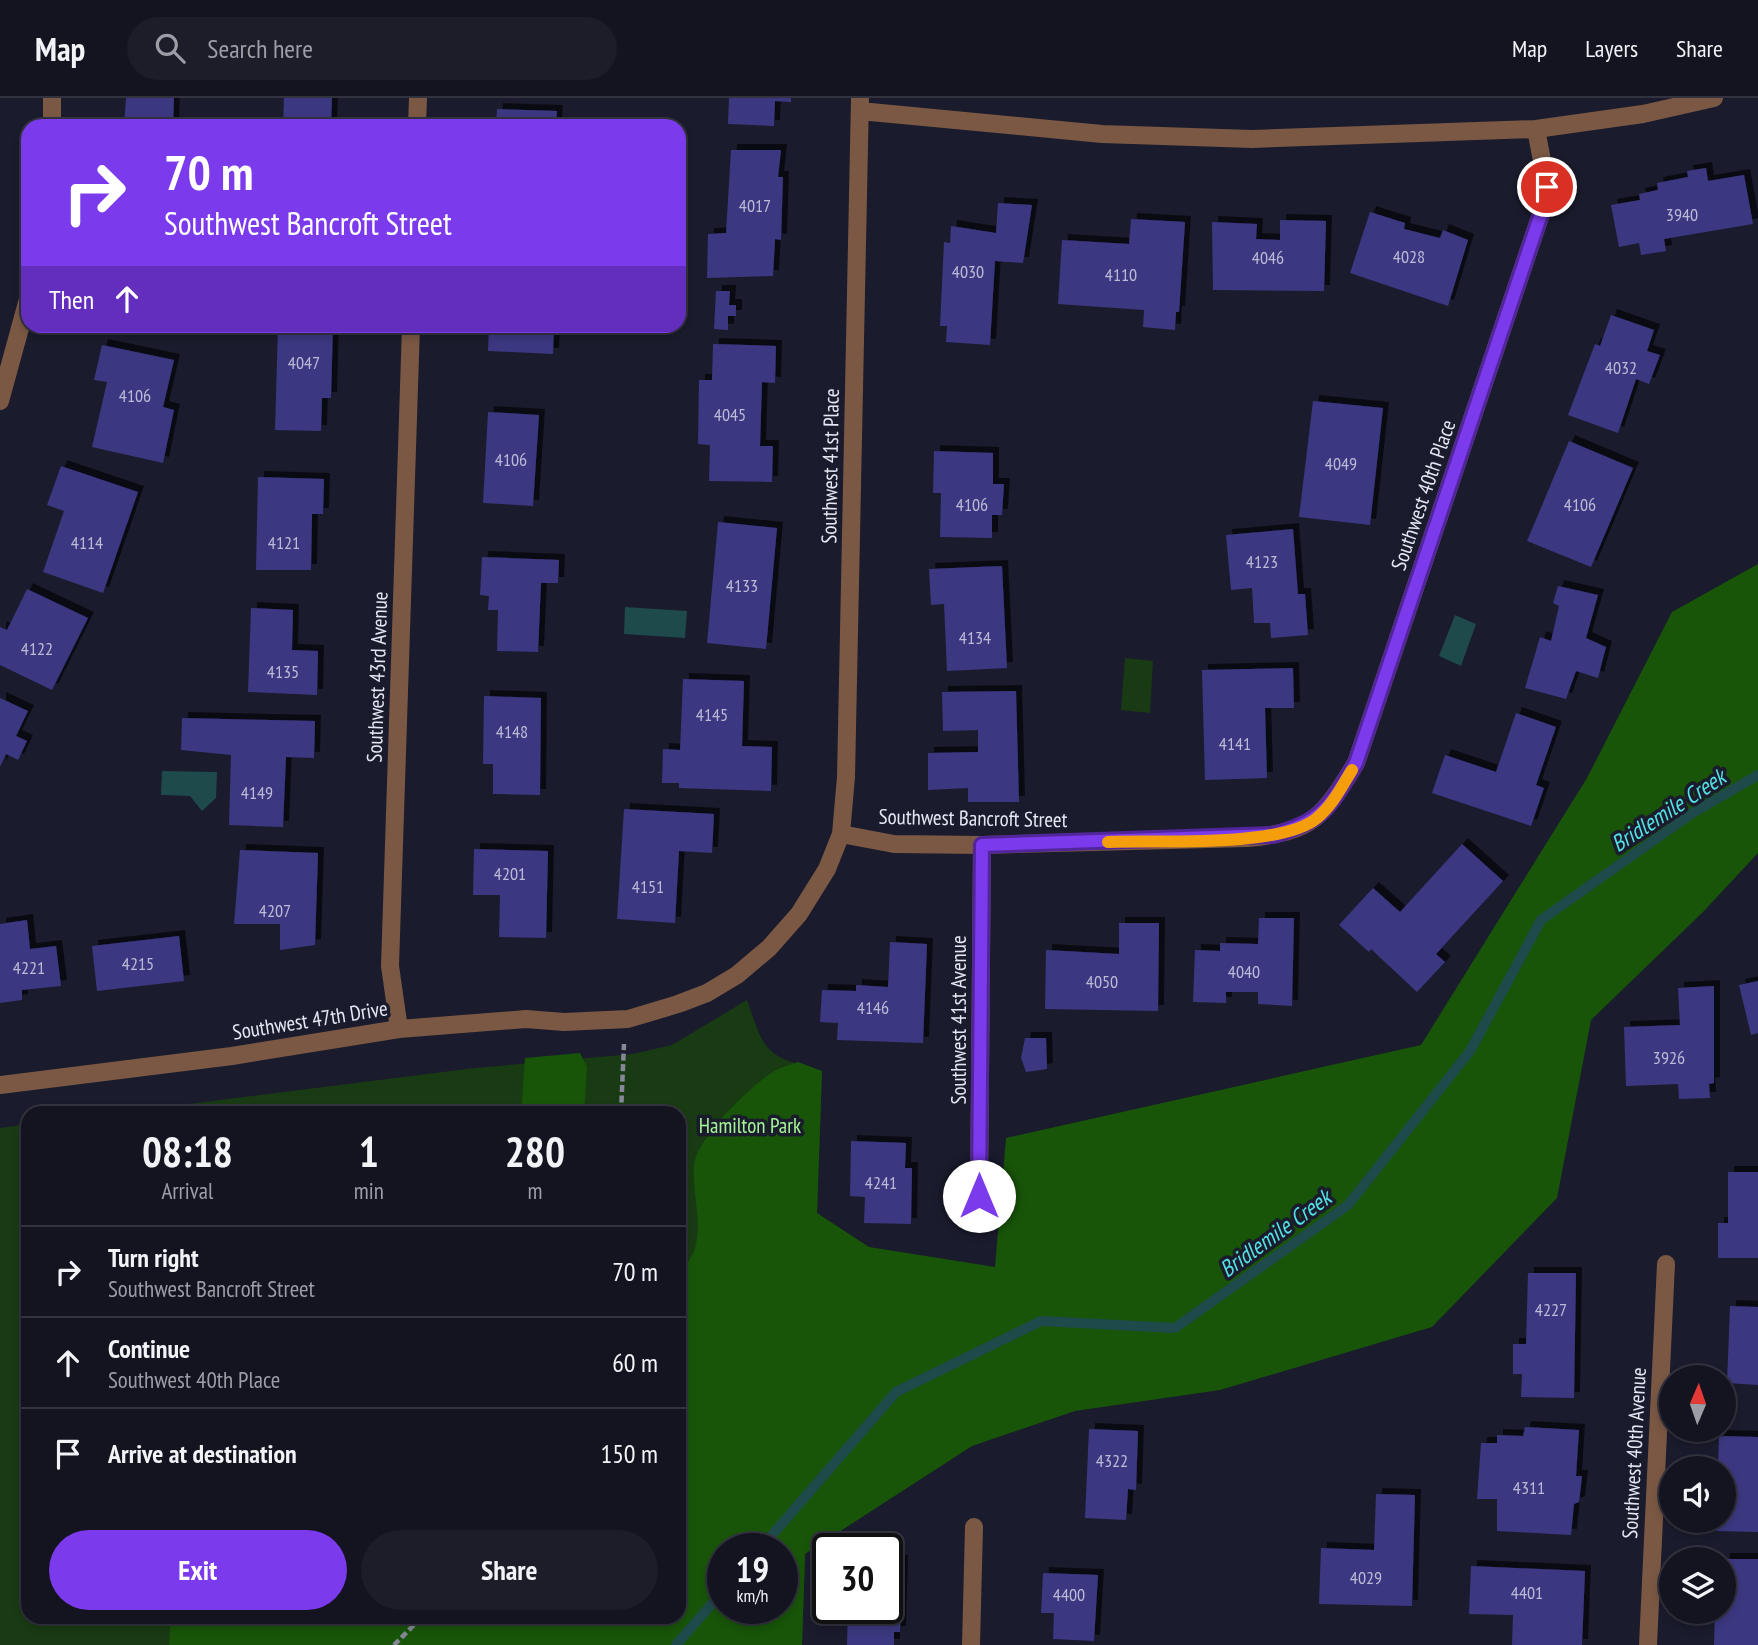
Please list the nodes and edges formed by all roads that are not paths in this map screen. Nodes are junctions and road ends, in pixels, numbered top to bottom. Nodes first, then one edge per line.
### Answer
1 (52, 98) edge
2 (418, 98) edge
3 (1714, 98) edge
4 (860, 104) edge
5 (52, 119) edge
6 (417, 119) edge
7 (1536, 129) junction
8 (21, 324) edge
9 (411, 333) edge
10 (0, 401) edge
11 (841, 834) junction
12 (1273, 835) joint
13 (982, 845) junction
14 (399, 1029) junction
15 (0, 1085) edge
16 (979, 1196) dead end
17 (1666, 1264) dead end
18 (974, 1527) dead end
19 (971, 1645) edge
20 (1648, 1645) edge

1 - 5 street
2 - 6 street
3 - 7 street
4 - 7 street
4 - 11 street, Southwest 41st Place
7 - 12 street, Southwest 40th Place
8 - 10 street
9 - 14 street, Southwest 43rd Avenue
11 - 13 street, Southwest Bancroft Street
11 - 14 street, Southwest 47th Drive
12 - 13 street, Southwest Bancroft Street
13 - 16 street, Southwest 41st Avenue
14 - 15 street, Southwest 47th Drive
17 - 20 street, Southwest 40th Avenue
18 - 19 street

